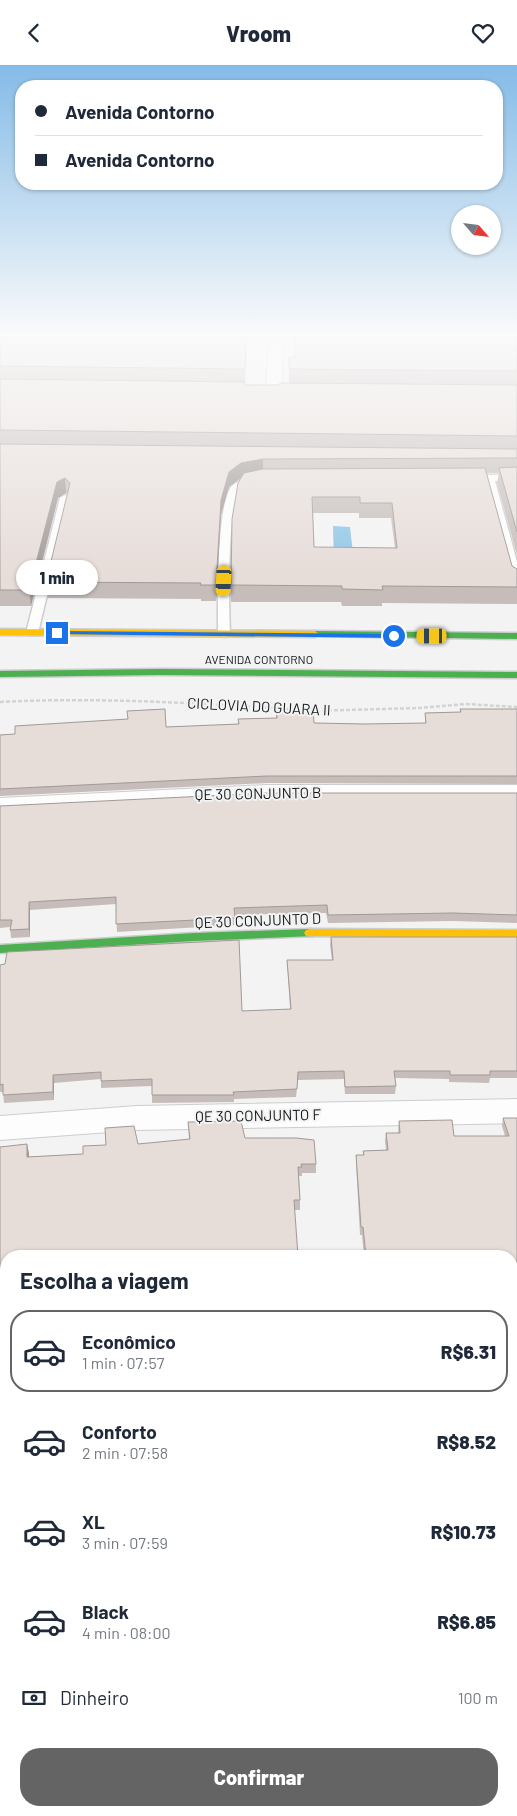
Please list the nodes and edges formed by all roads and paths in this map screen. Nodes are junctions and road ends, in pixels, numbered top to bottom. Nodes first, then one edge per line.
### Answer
1 (459, 478) edge
2 (489, 478) junction
3 (517, 478) edge
4 (263, 479) edge
5 (64, 498) edge
6 (517, 582) edge
7 (0, 632) edge
8 (32, 633) junction
9 (224, 635) junction
10 (517, 636) edge
11 (0, 674) edge
12 (517, 675) edge
13 (0, 702) edge
14 (517, 707) edge
15 (292, 709) edge
16 (301, 710) edge
17 (517, 792) edge
18 (0, 805) edge
19 (517, 934) edge
20 (0, 949) edge
21 (517, 1111) edge
22 (0, 1128) edge

1 - 2 lane
2 - 3 lane
2 - 6 lane
4 - 9 lane
5 - 8 lane
7 - 8 main road, AVENIDA CONTORNO
8 - 9 main road, AVENIDA CONTORNO
9 - 10 main road, AVENIDA CONTORNO
11 - 12 main road, AVENIDA CONTORNO
13 - 15 path, CICLOVIA DO GUARA II
14 - 16 path, CICLOVIA DO GUARA II
17 - 18 street, QE 30 CONJUNTO B
19 - 20 main road, QE 30 CONJUNTO D
21 - 22 street, QE 30 CONJUNTO F

